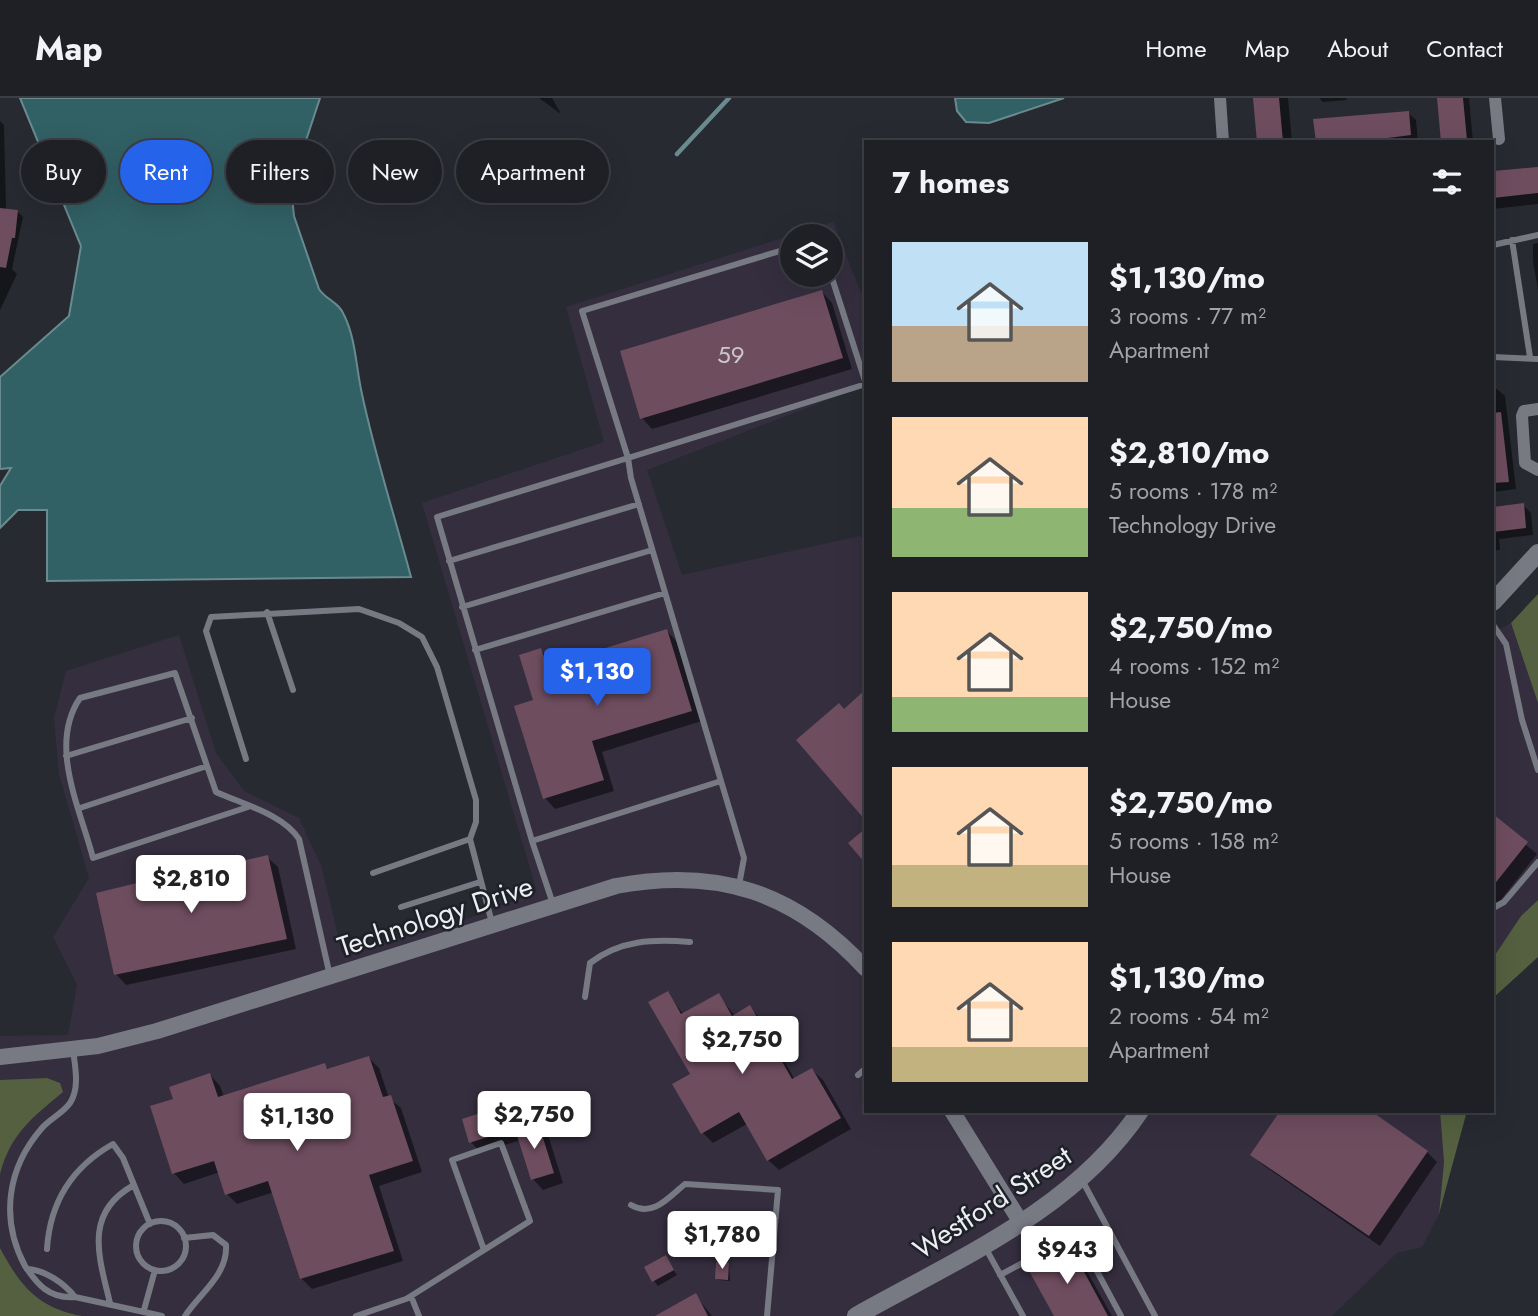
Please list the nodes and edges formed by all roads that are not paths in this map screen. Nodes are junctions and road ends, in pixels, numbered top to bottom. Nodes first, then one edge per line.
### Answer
1 (1220, 98) edge
2 (1495, 98) edge
3 (1499, 139) dead end
4 (1223, 140) edge
5 (1538, 235) edge
6 (1512, 240) junction
7 (1494, 244) edge
8 (780, 251) edge
9 (835, 287) edge
10 (1494, 357) edge
11 (1534, 358) edge
12 (864, 378) edge
13 (864, 385) edge
14 (1538, 409) edge
15 (628, 458) junction
16 (1538, 470) edge
17 (639, 505) junction
18 (652, 550) junction
19 (1538, 553) edge
20 (449, 561) junction
21 (665, 593) junction
22 (1494, 601) edge
23 (462, 607) junction
24 (267, 612) junction
25 (1494, 626) edge
26 (475, 650) junction
27 (293, 690) dead end
28 (192, 718) junction
29 (66, 756) junction
30 (246, 759) dead end
31 (207, 766) junction
32 (1538, 770) edge
33 (721, 781) junction
34 (248, 807) junction
35 (80, 808) junction
36 (470, 839) junction
37 (533, 841) junction
38 (1538, 862) edge
39 (373, 873) dead end
40 (480, 882) junction
41 (738, 887) junction
42 (553, 906) junction
43 (401, 907) dead end
44 (1494, 907) edge
45 (493, 925) junction
46 (690, 942) dead end
47 (864, 967) edge
48 (331, 978) junction
49 (585, 997) dead end
50 (73, 1050) junction
51 (0, 1057) edge
52 (864, 1070) edge
53 (858, 1074) dead end
54 (953, 1113) edge
55 (1139, 1113) edge
56 (1082, 1180) junction
57 (134, 1185) junction
58 (631, 1205) dead end
59 (1020, 1221) junction
60 (150, 1224) junction
61 (184, 1238) junction
62 (985, 1245) junction
63 (47, 1249) dead end
64 (484, 1250) junction
65 (27, 1269) junction
66 (155, 1269) junction
67 (1000, 1275) junction
68 (411, 1296) junction
69 (75, 1297) junction
70 (110, 1303) junction
71 (144, 1310) junction
72 (162, 1316) edge
73 (185, 1316) edge
74 (356, 1316) edge
75 (419, 1316) edge
76 (767, 1316) edge
77 (856, 1316) edge
78 (1023, 1316) edge
79 (1121, 1316) edge
80 (1155, 1316) edge

1 - 4 street
2 - 3 street
5 - 6 lane
6 - 7 lane
6 - 11 lane
8 - 15 lane
9 - 12 lane
10 - 11 lane
13 - 15 lane
14 - 16 street
15 - 17 lane
15 - 20 lane
17 - 18 lane
17 - 20 lane
18 - 21 lane
18 - 23 lane
19 - 22 main road
20 - 23 lane
21 - 26 lane
21 - 33 lane
23 - 26 lane
24 - 27 lane
24 - 30 lane
24 - 36 lane
25 - 32 lane
26 - 37 lane
28 - 29 lane
28 - 29 lane
28 - 31 lane
29 - 35 lane
31 - 34 lane
31 - 35 lane
33 - 37 lane
33 - 41 lane
34 - 35 lane
34 - 48 lane
36 - 39 lane
36 - 40 lane
37 - 42 lane
38 - 44 lane
40 - 43 lane
40 - 45 lane
41 - 42 street, Technology Drive
41 - 47 street, Technology Drive
42 - 45 street, Technology Drive
45 - 48 street, Technology Drive
46 - 49 lane
48 - 50 street, Technology Drive
50 - 51 street, Technology Drive
50 - 65 lane
52 - 53 lane
54 - 59 street
55 - 56 main road, Westford Street
56 - 59 main road, Westford Street
56 - 80 lane
57 - 60 lane
57 - 63 lane
57 - 70 lane
58 - 76 lane
59 - 62 main road, Westford Street
60 - 61 lane
60 - 66 lane
61 - 66 lane
61 - 73 lane
62 - 67 lane
62 - 77 main road, Westford Street
64 - 64 lane
64 - 68 lane
65 - 69 lane
65 - 69 lane
66 - 71 lane
67 - 78 lane
67 - 79 lane
68 - 74 lane
68 - 75 lane
69 - 70 lane
70 - 71 lane
71 - 72 lane

